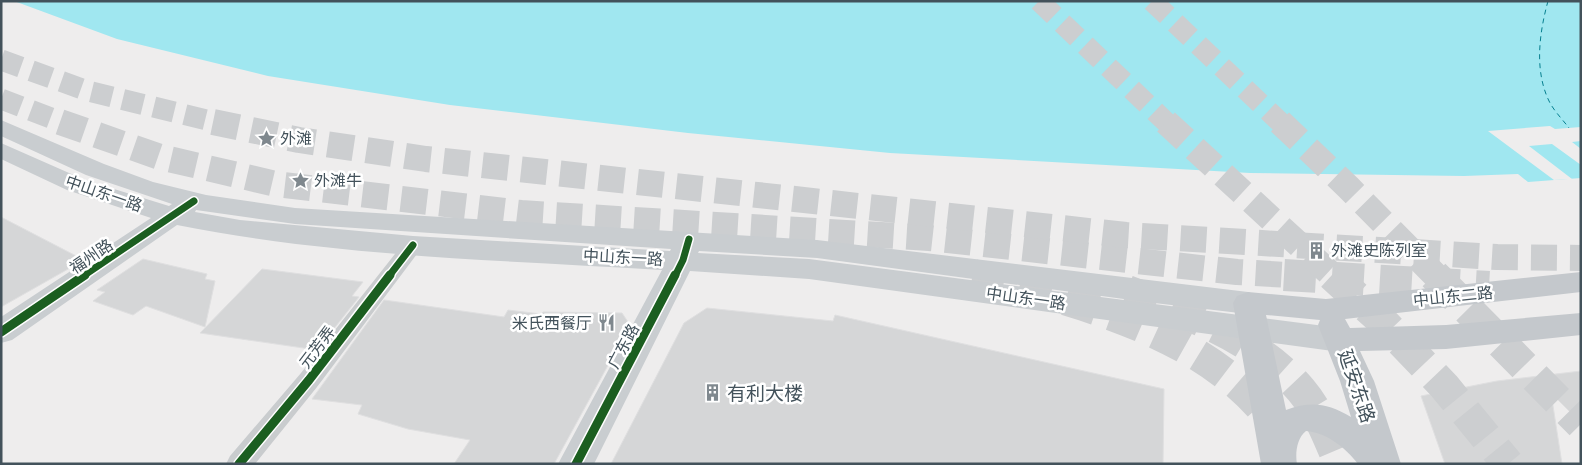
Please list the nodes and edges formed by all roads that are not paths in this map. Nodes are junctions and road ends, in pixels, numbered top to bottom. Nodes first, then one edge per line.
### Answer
1 (1, 127) edge
2 (1, 150) edge
3 (184, 208) junction
4 (413, 245) junction
5 (686, 249) junction
6 (1581, 282) edge
7 (1326, 310) junction
8 (1252, 317) junction
9 (1581, 324) edge
10 (1, 332) edge
11 (1340, 340) junction
12 (1279, 461) edge
13 (239, 464) edge
14 (576, 464) edge
15 (1381, 464) edge

1 - 3 main road, 中山东一路
2 - 3 main road, 中山东一路
3 - 4 main road, 中山东一路
3 - 5 main road, 中山东一路
3 - 10 main road, 福州路
4 - 5 main road, 中山东一路
4 - 13 street, 元芳弄
5 - 8 main road, 中山东一路
5 - 14 main road, 广东路
6 - 7 main road, 中山东二路
7 - 8 main road, 中山东二路
7 - 11 main road, 延安东路
8 - 11 main road, 中山东一路
8 - 12 main road
9 - 11 main road
11 - 15 main road, 延安东路
12 - 15 main road

